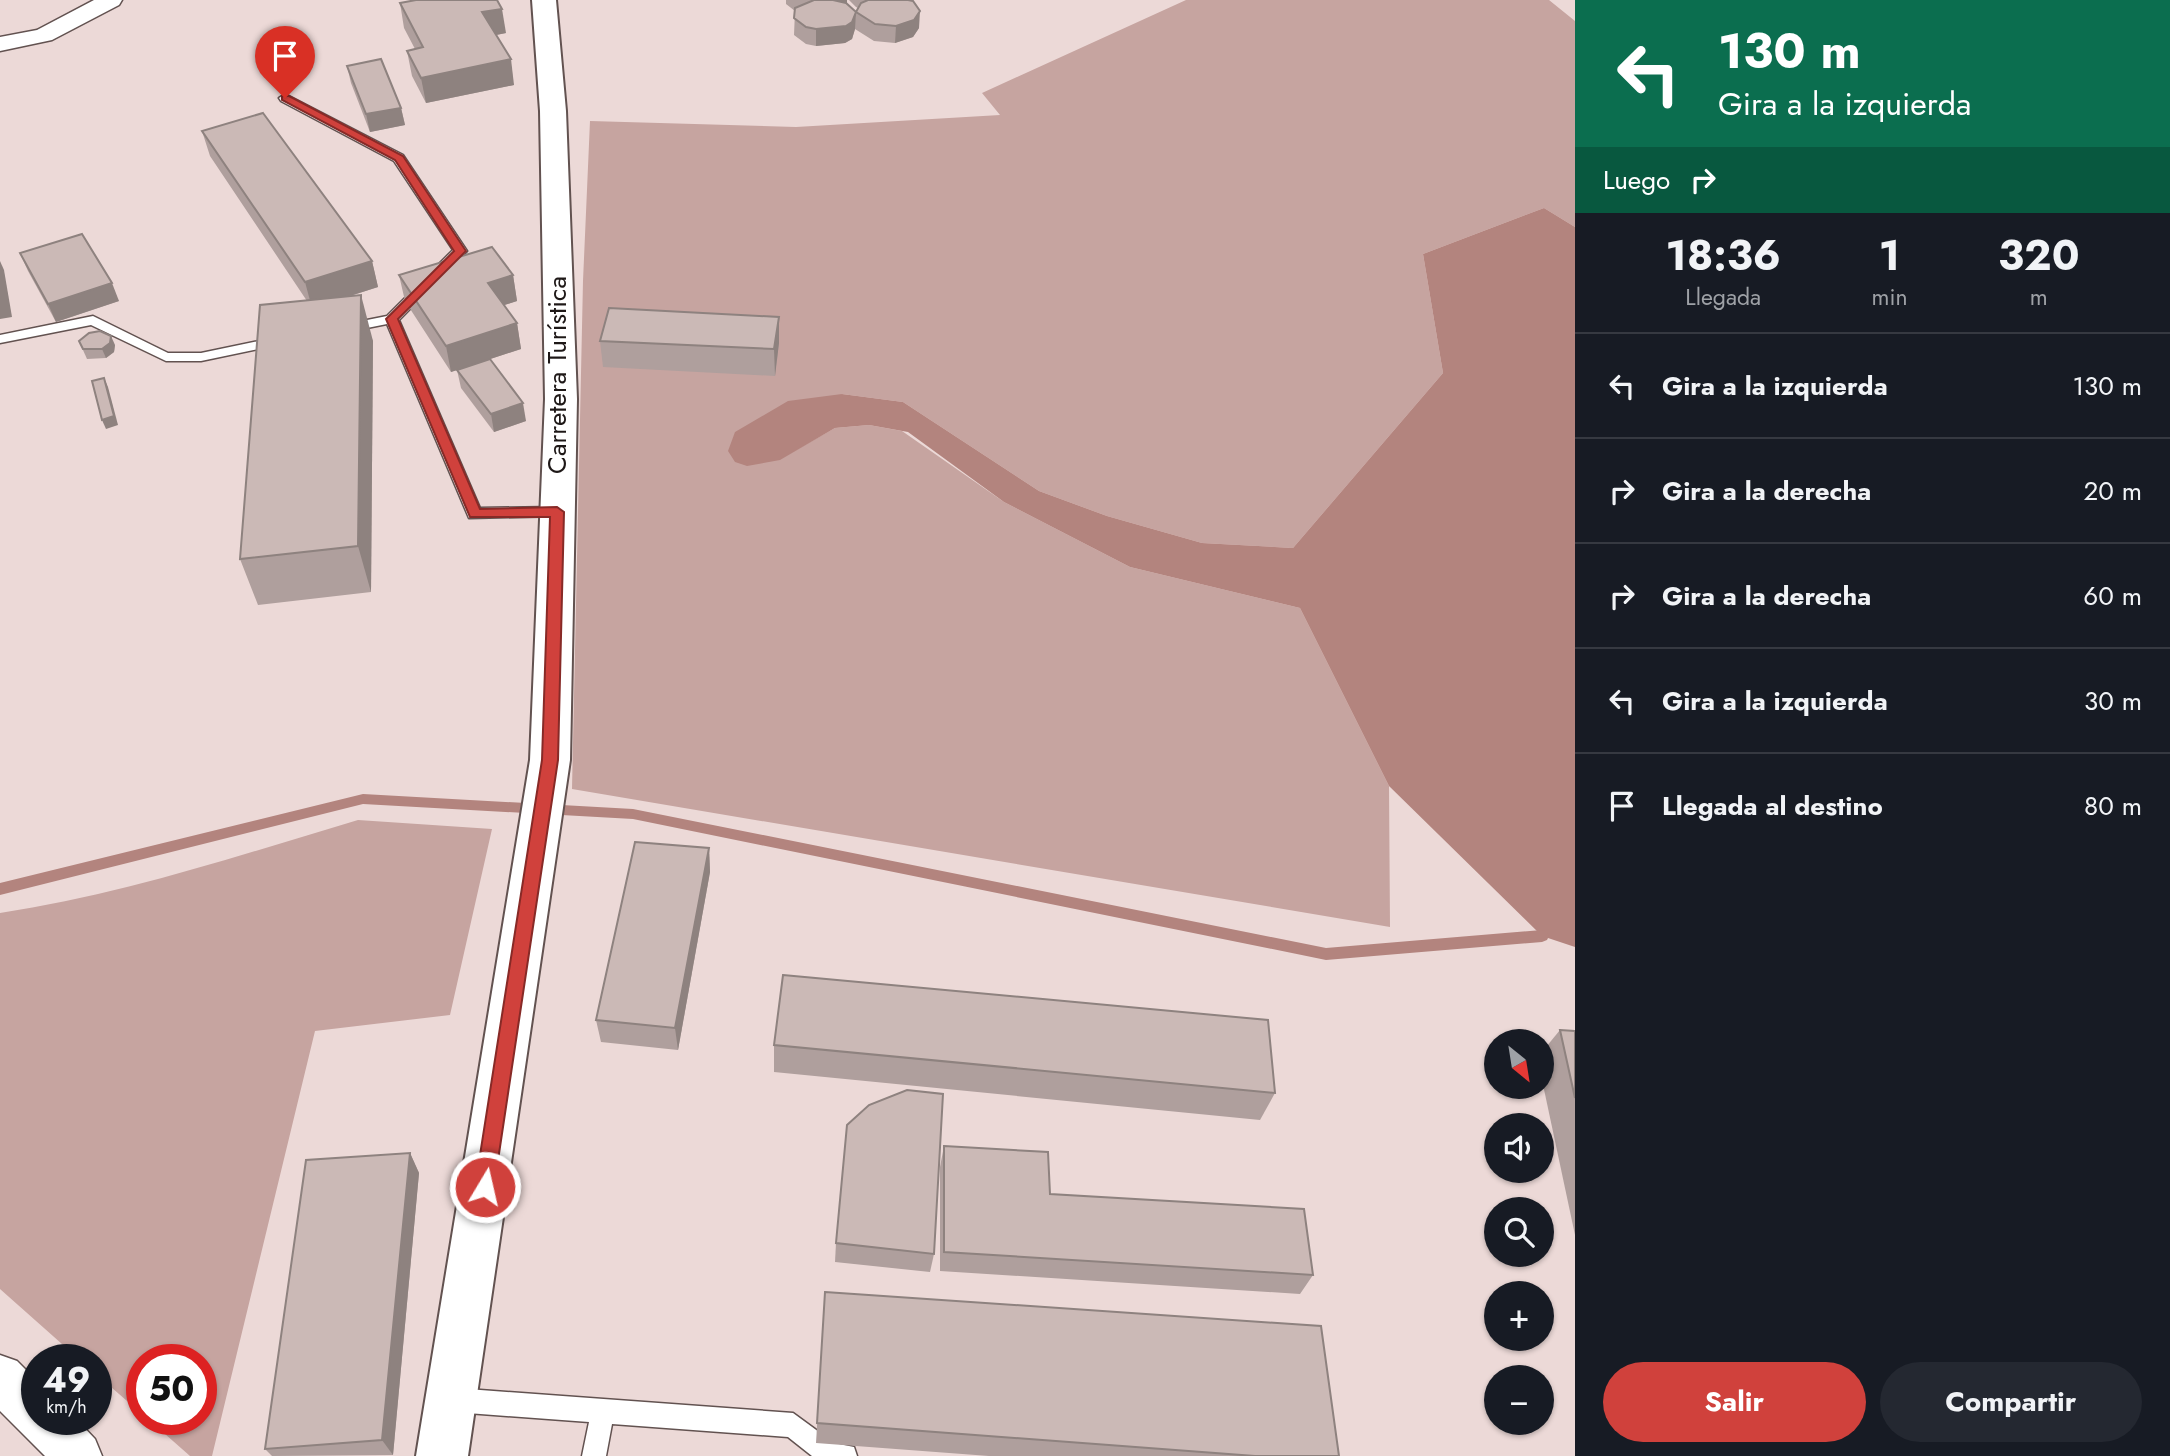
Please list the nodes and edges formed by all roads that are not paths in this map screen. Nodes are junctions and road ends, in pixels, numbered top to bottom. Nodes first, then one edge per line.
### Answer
1 (111, 0) edge
2 (544, 0) edge
3 (0, 44) edge
4 (285, 98) dead end
5 (392, 319) junction
6 (337, 330) edge
7 (296, 338) edge
8 (0, 339) edge
9 (557, 512) junction
10 (0, 1378) edge
11 (21, 1399) edge
12 (451, 1400) junction
13 (603, 1411) junction
14 (57, 1435) edge
15 (78, 1456) edge
16 (442, 1456) edge
17 (594, 1456) edge
18 (845, 1456) edge

1 - 3 street
2 - 9 main road, Carretera Turística
4 - 5 lane
5 - 6 lane
5 - 9 lane
7 - 8 lane
9 - 12 main road, Carretera Turística
10 - 11 street
12 - 13 lane
12 - 16 main road, Carretera Turística
13 - 17 lane
13 - 18 lane
14 - 15 street

